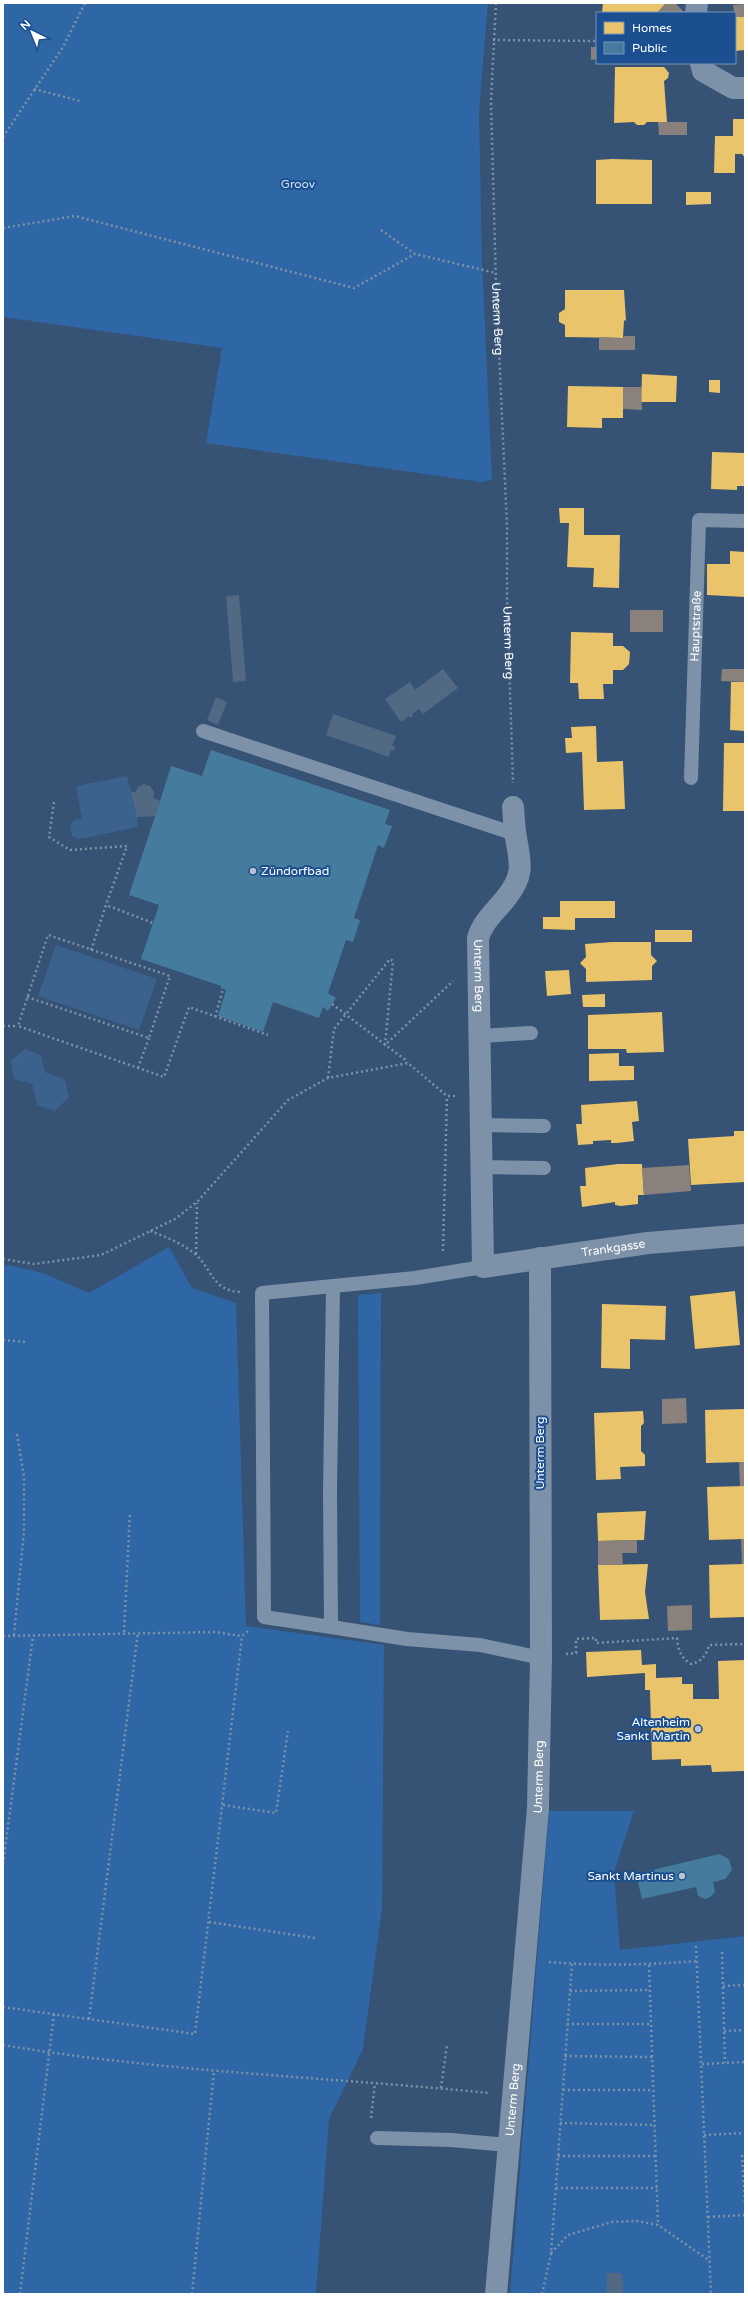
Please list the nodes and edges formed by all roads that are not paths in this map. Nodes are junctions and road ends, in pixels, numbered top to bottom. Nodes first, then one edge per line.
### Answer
1 (701, 64) edge
2 (745, 88) edge
3 (745, 521) edge
4 (203, 731) dead end
5 (691, 778) dead end
6 (513, 807) road end
7 (515, 834) junction
8 (531, 1033) dead end
9 (480, 1036) junction
10 (482, 1125) junction
11 (544, 1126) dead end
12 (483, 1167) junction
13 (544, 1168) dead end
14 (745, 1235) edge
15 (540, 1258) junction
16 (483, 1267) junction
17 (333, 1287) junction
18 (331, 1627) junction
19 (541, 1658) junction
20 (377, 2138) road end
21 (508, 2145) junction
22 (496, 2294) edge

1 - 2 street
3 - 5 lane, Hauptstraße
4 - 7 lane
6 - 7 street, Unterm Berg
7 - 9 street, Unterm Berg
8 - 9 lane
9 - 10 street, Unterm Berg
10 - 11 lane
10 - 12 street, Unterm Berg
12 - 13 lane
12 - 16 street, Unterm Berg
14 - 15 street, Trankgasse
15 - 16 street, Trankgasse
15 - 19 street, Unterm Berg
16 - 17 lane
17 - 18 lane
17 - 18 lane
18 - 19 lane
19 - 21 street, Unterm Berg
20 - 21 lane
21 - 22 street, Unterm Berg

